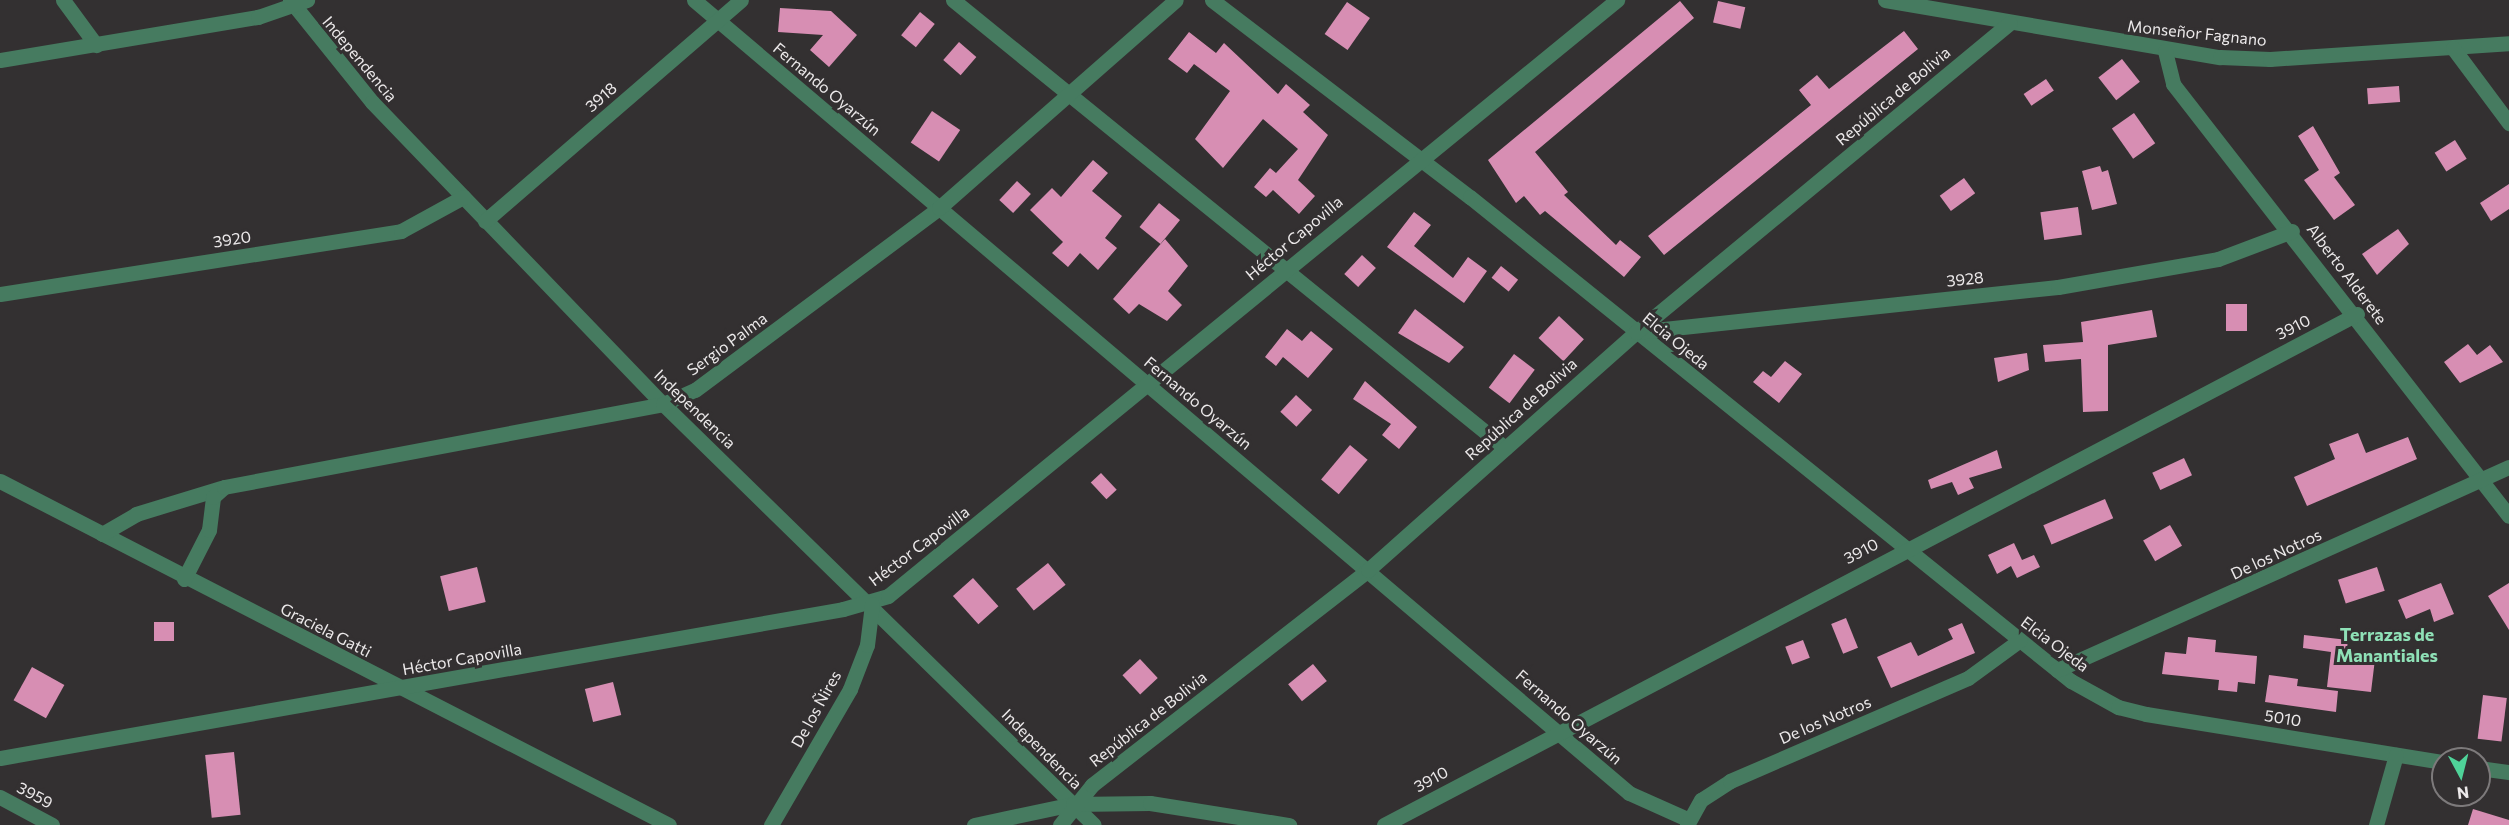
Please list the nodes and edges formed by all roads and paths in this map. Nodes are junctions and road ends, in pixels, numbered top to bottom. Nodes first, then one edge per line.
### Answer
1 (63, 0) edge
2 (694, 0) edge
3 (741, 0) edge
4 (953, 0) edge
5 (1176, 0) edge
6 (1212, 0) edge
7 (1617, 0) edge
8 (1885, 0) edge
9 (297, 2) edge
10 (718, 20) junction
11 (2010, 23) junction
12 (2509, 43) edge
13 (96, 45) junction
14 (2453, 48) junction
15 (2165, 51) junction
16 (0, 60) edge
17 (1069, 94) junction
18 (2509, 123) edge
19 (1421, 159) junction
20 (463, 197) junction
21 (939, 208) junction
22 (485, 220) junction
23 (2292, 231) junction
24 (1285, 269) junction
25 (0, 294) edge
26 (2357, 314) junction
27 (1636, 332) junction
28 (1149, 385) junction
29 (663, 404) junction
30 (1505, 448) junction
31 (2509, 467) edge
32 (2482, 480) junction
33 (0, 481) edge
34 (224, 487) junction
35 (2509, 516) edge
36 (102, 534) junction
37 (1907, 548) junction
38 (1368, 570) junction
39 (184, 579) junction
40 (872, 604) junction
41 (2020, 640) junction
42 (2057, 670) junction
43 (401, 688) junction
44 (2118, 707) joint
45 (1557, 730) junction
46 (2396, 755) junction
47 (0, 758) edge
48 (2431, 760) edge
49 (2491, 770) edge
50 (2509, 772) edge
51 (0, 797) edge
52 (1073, 804) junction
53 (1687, 822) edge
54 (52, 825) edge
55 (669, 825) edge
56 (771, 825) edge
57 (974, 825) edge
58 (1060, 825) edge
59 (1094, 825) edge
60 (1289, 825) edge
61 (1384, 825) edge
62 (2376, 825) edge

1 - 13 street
2 - 10 street, Fernando Oyarzún
3 - 10 street, 3918
4 - 17 street
5 - 17 street, Sergio Palma
6 - 19 street, Elcia Ojeda
7 - 19 street, Héctor Capovilla
8 - 11 street, Monseñor Fagnano
9 - 13 street
9 - 20 street, Independencia
10 - 21 street, Fernando Oyarzún
10 - 22 street, 3918
11 - 15 street, Monseñor Fagnano
11 - 27 street, República de Bolivia
12 - 14 street, Monseñor Fagnano
13 - 16 street
14 - 15 street, Monseñor Fagnano
14 - 18 street
15 - 23 street, Alberto Alderete
17 - 21 street, Sergio Palma
17 - 24 street
19 - 24 street, Héctor Capovilla
19 - 27 street, Elcia Ojeda
20 - 22 street, Independencia
20 - 25 street, 3920
21 - 28 street, Fernando Oyarzún
21 - 29 street, Sergio Palma
22 - 29 street, Independencia
23 - 26 street, Alberto Alderete
23 - 27 street, 3928
24 - 28 street, Héctor Capovilla
24 - 30 street
26 - 32 street, Alberto Alderete
26 - 37 street, 3910
27 - 30 street, República de Bolivia
27 - 37 street, Elcia Ojeda
28 - 38 street, Fernando Oyarzún
28 - 40 street, Héctor Capovilla
29 - 34 street, Sergio Palma
29 - 40 street, Independencia
30 - 38 street, República de Bolivia
31 - 32 street, De los Notros
32 - 35 street, Alberto Alderete
32 - 42 street, De los Notros
33 - 36 street, Graciela Gatti
34 - 36 street, Sergio Palma
34 - 39 street
36 - 39 street, Graciela Gatti
37 - 41 street, Elcia Ojeda
37 - 45 street, 3910
38 - 45 street, Fernando Oyarzún
38 - 52 street, República de Bolivia
39 - 43 street, Graciela Gatti
40 - 43 street, Héctor Capovilla
40 - 52 street, Independencia
40 - 56 street, De los Ñires
41 - 42 street, Elcia Ojeda
41 - 53 street, De los Notros
42 - 44 street, Elcia Ojeda
43 - 47 street, Héctor Capovilla
43 - 55 street, Graciela Gatti
44 - 46 street, 5010
45 - 53 street, Fernando Oyarzún
45 - 61 street, 3910
46 - 48 street, 5010
46 - 62 street
49 - 50 street
51 - 54 street, 3959
52 - 57 street
52 - 58 street, República de Bolivia
52 - 59 street, Independencia
52 - 60 street

